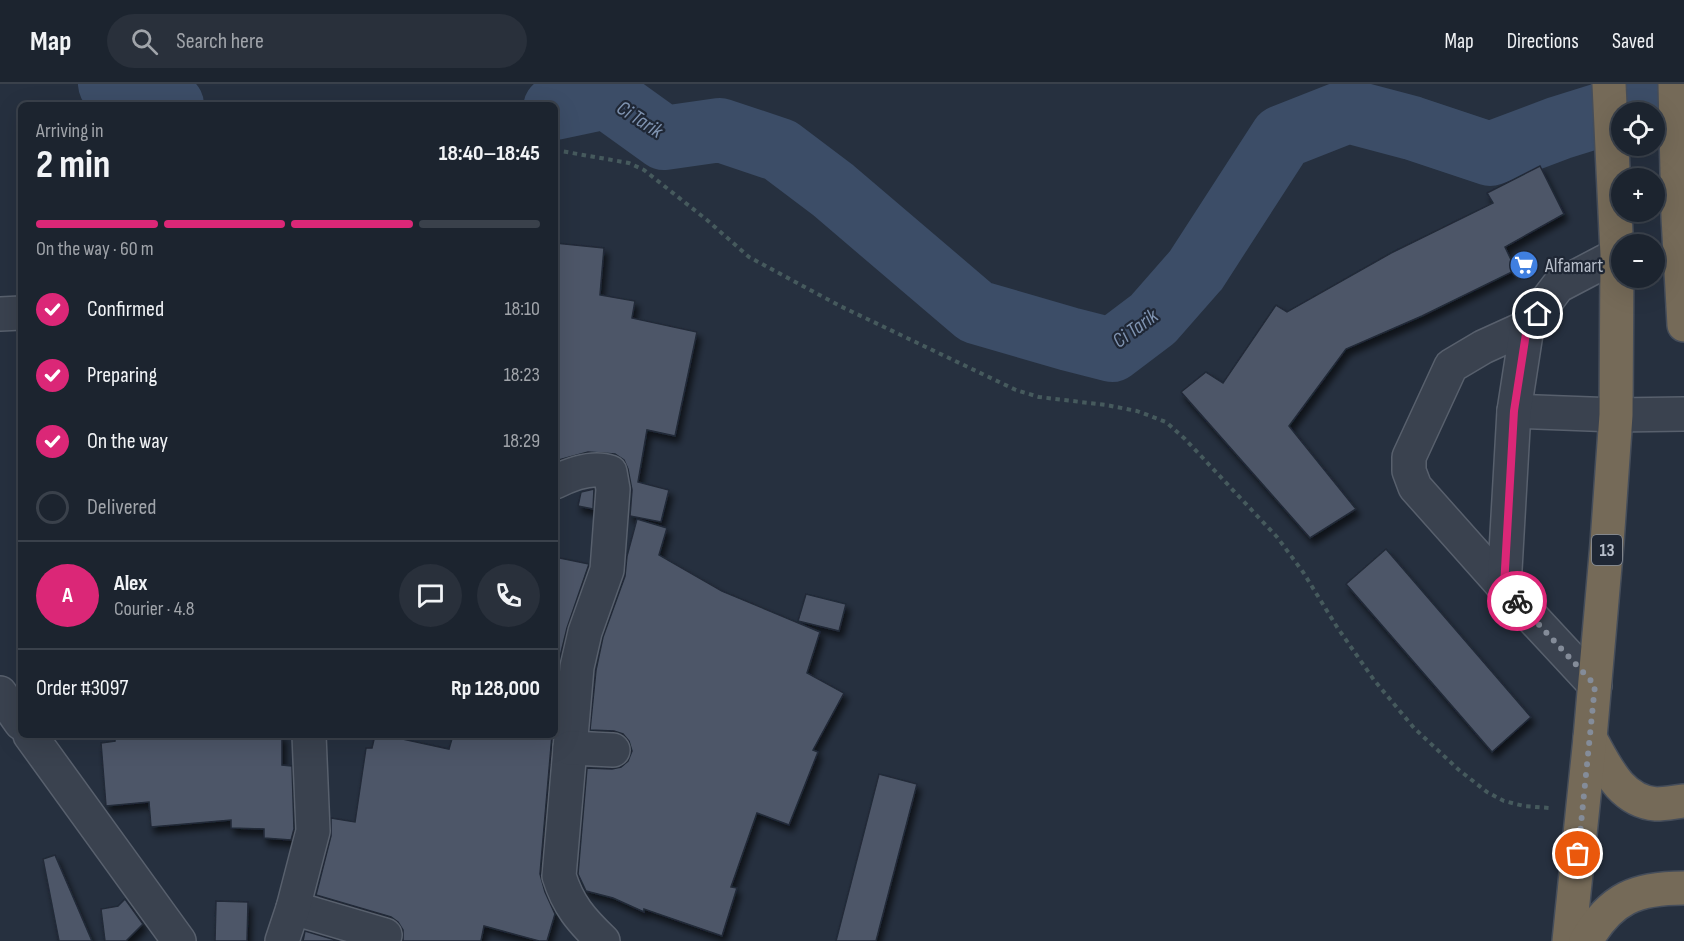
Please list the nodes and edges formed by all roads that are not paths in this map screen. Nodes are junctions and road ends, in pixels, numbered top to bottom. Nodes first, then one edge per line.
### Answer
1 (1609, 84) edge
2 (1676, 84) edge
3 (1681, 220) edge
4 (1616, 234) edge
5 (1611, 258) edge
6 (1617, 288) edge
7 (18, 313) edge
8 (0, 314) edge
9 (1684, 325) edge
10 (1527, 327) junction
11 (1514, 411) junction
12 (1684, 414) edge
13 (1616, 415) junction
14 (558, 480) edge
15 (1504, 587) junction
16 (1595, 685) junction
17 (32, 738) edge
18 (309, 738) edge
19 (1590, 738) junction
20 (570, 748) junction
21 (613, 750) dead end
22 (1684, 801) edge
23 (1684, 888) edge
24 (293, 908) junction
25 (385, 936) dead end
26 (179, 941) edge
27 (282, 941) edge
28 (603, 941) edge
29 (1569, 941) edge
30 (1586, 941) edge

1 - 4 highway, 13
2 - 3 highway
3 - 9 highway
5 - 10 street
6 - 13 highway, 13
7 - 8 street
10 - 11 street
10 - 15 street
11 - 13 street
11 - 15 street
12 - 13 street
13 - 16 highway, 13
14 - 20 street
15 - 16 street
16 - 19 highway, 13
17 - 26 street
18 - 24 street
19 - 22 highway
19 - 29 highway, 13
20 - 21 street
20 - 28 street
23 - 30 highway
24 - 25 street
24 - 27 street

